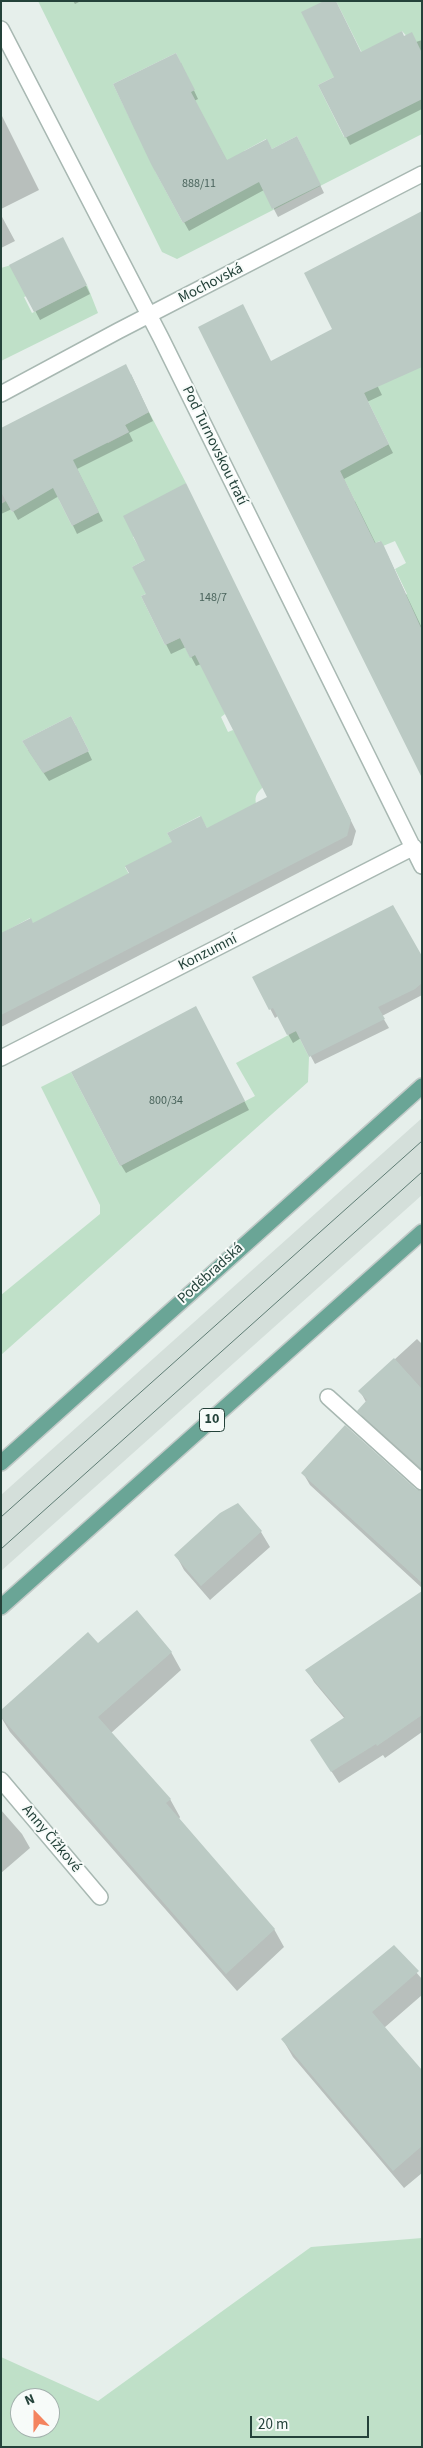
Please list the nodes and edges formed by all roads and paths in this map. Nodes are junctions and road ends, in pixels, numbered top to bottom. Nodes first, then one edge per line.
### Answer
1 (1, 29) edge
2 (422, 174) edge
3 (148, 316) junction
4 (1, 394) edge
5 (414, 847) junction
6 (422, 866) edge
7 (1, 1058) edge
8 (422, 1086) edge
9 (422, 1232) edge
10 (328, 1397) dead end
11 (1, 1463) edge
12 (422, 1482) edge
13 (1, 1607) edge
14 (1, 1780) edge
15 (100, 1898) dead end

1 - 3 street, Pod Turnovskou tratí
2 - 3 street, Mochovská
3 - 4 street, Mochovská
3 - 5 street, Pod Turnovskou tratí
5 - 6 street, Pod Turnovskou tratí
5 - 7 street, Konzumní
8 - 11 main road, Poděbradská
9 - 13 main road, 10
10 - 12 street
14 - 15 street, Anny Čížkové

